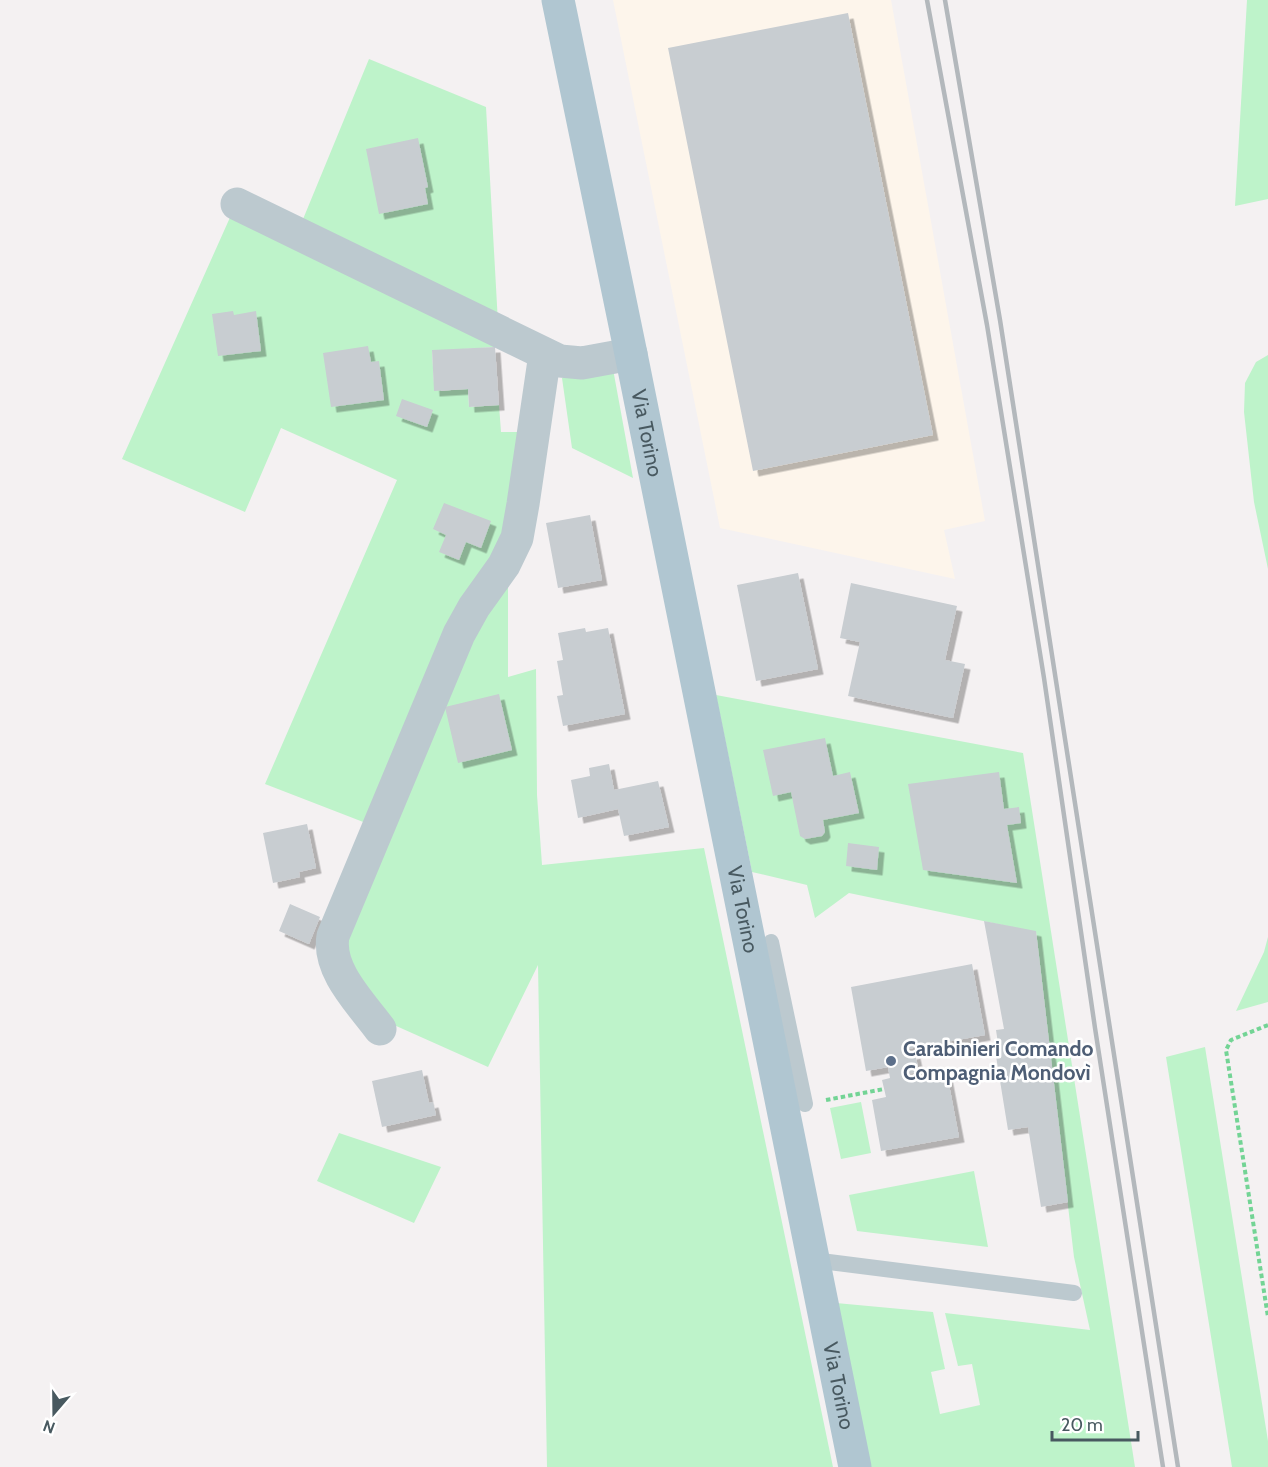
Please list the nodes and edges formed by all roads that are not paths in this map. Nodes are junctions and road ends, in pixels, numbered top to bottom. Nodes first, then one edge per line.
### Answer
1 (558, 0) edge
2 (237, 204) dead end
3 (545, 354) junction
4 (631, 354) junction
5 (771, 942) dead end
6 (380, 1029) dead end
7 (805, 1104) dead end
8 (813, 1260) junction
9 (1074, 1293) dead end
10 (855, 1467) edge

1 - 4 main road, Via Torino
2 - 3 street
3 - 4 street
3 - 6 street
4 - 8 main road, Via Torino
5 - 7 lane
8 - 9 lane
8 - 10 main road, Via Torino

